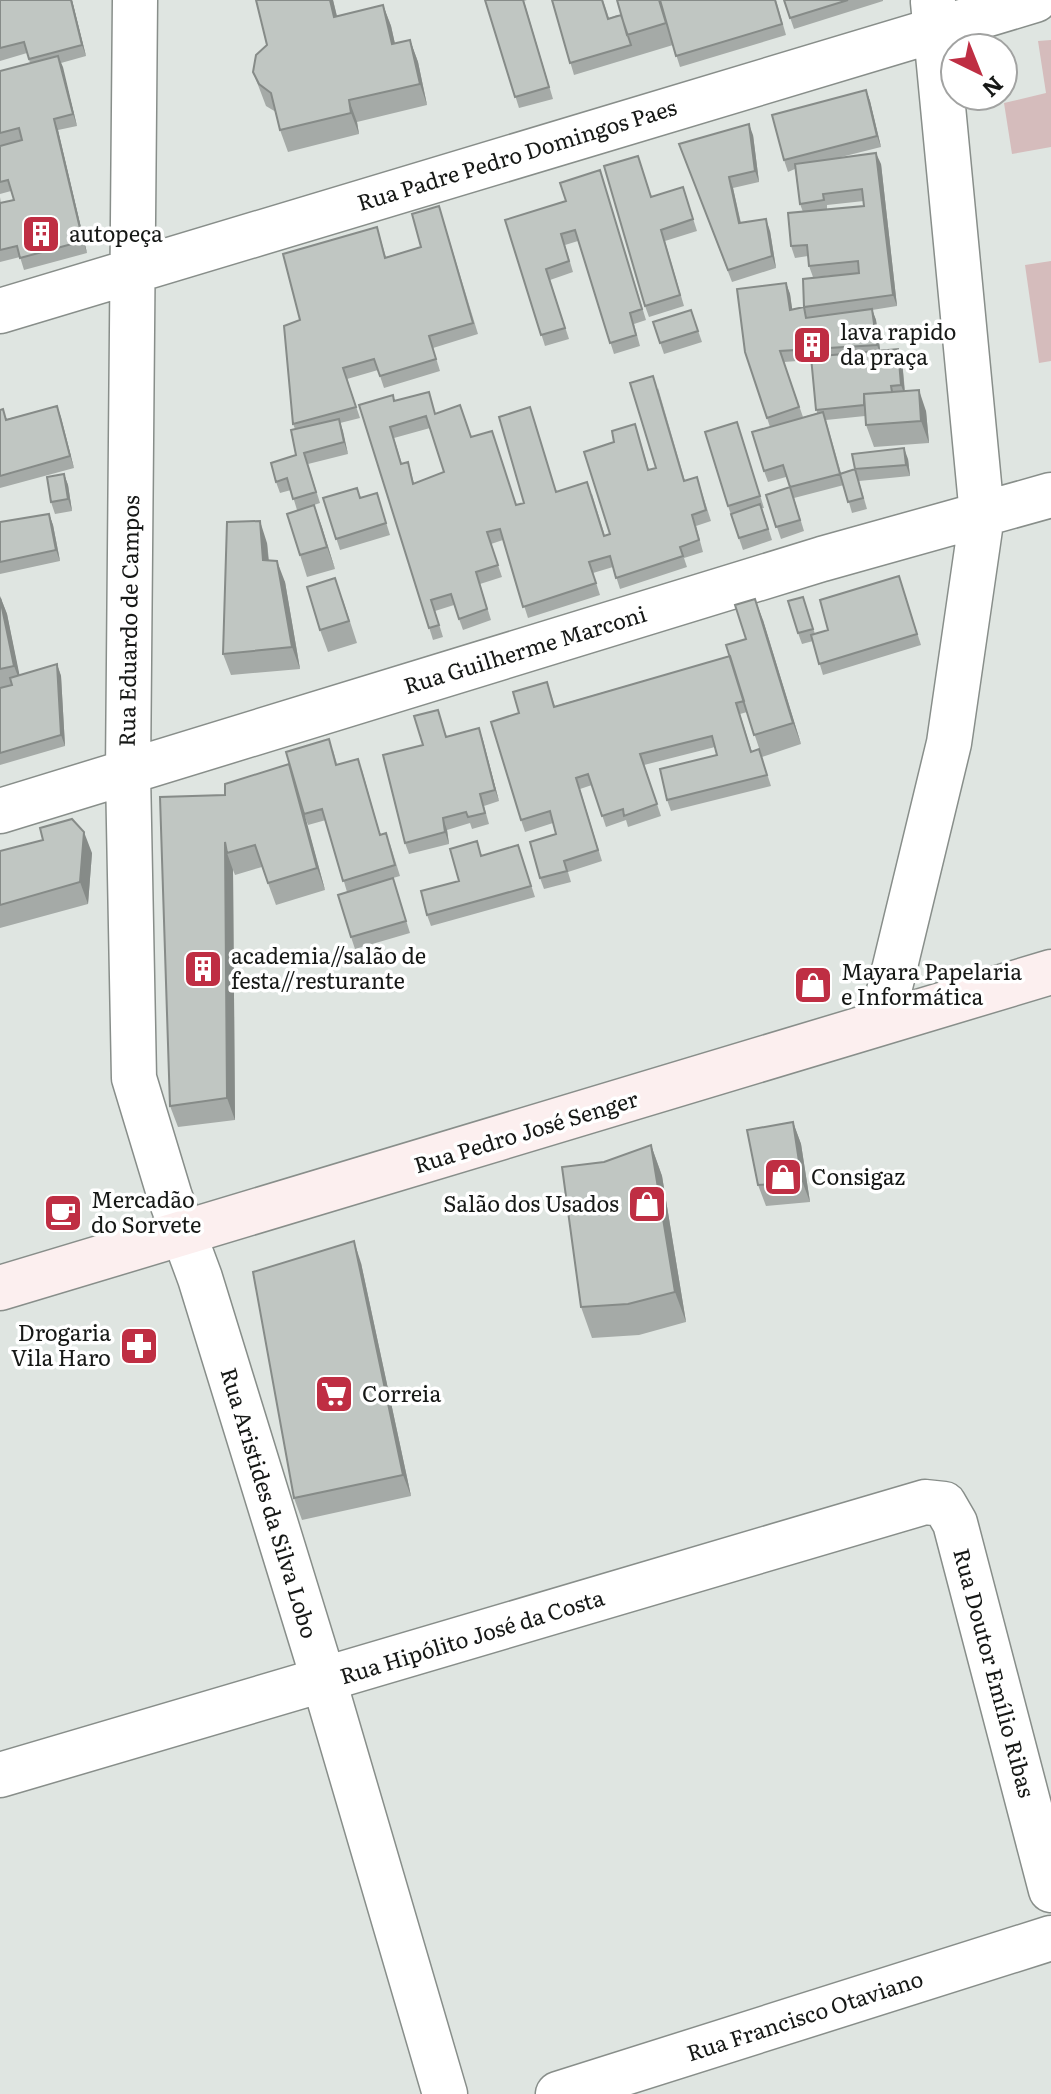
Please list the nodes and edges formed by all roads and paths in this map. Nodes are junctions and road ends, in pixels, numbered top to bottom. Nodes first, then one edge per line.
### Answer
1 (135, 0) edge
2 (1035, 0) edge
3 (934, 15) edge
4 (134, 270) junction
5 (0, 311) edge
6 (1051, 495) edge
7 (982, 515) junction
8 (128, 773) junction
9 (0, 811) edge
10 (1051, 972) edge
11 (882, 1020) junction
12 (184, 1235) junction
13 (0, 1288) edge
14 (944, 1504) joint
15 (324, 1681) junction
16 (0, 1775) edge
17 (1051, 1890) edge
18 (1051, 1938) edge
19 (445, 2094) edge
20 (558, 2094) edge

1 - 4 street, Rua Eduardo de Campos
2 - 3 street, Rua Padre Pedro Domingos Paes
3 - 4 street, Rua Padre Pedro Domingos Paes
3 - 7 street
4 - 5 street, Rua Padre Pedro Domingos Paes
4 - 8 street, Rua Eduardo de Campos
6 - 7 street, Rua Guilherme Marconi
7 - 8 street, Rua Guilherme Marconi
7 - 11 street
8 - 9 street, Rua Guilherme Marconi
8 - 12 street, Rua Eduardo de Campos
10 - 11 main road, Rua Pedro José Senger
11 - 12 main road, Rua Pedro José Senger
12 - 13 main road, Rua Pedro José Senger
12 - 15 street, Rua Aristides da Silva Lobo
14 - 15 street, Rua Hipólito José da Costa
14 - 17 street, Rua Doutor Emílio Ribas
15 - 16 street, Rua Hipólito José da Costa
15 - 19 street, Rua Aristides da Silva Lobo
18 - 20 street, Rua Francisco Otaviano

